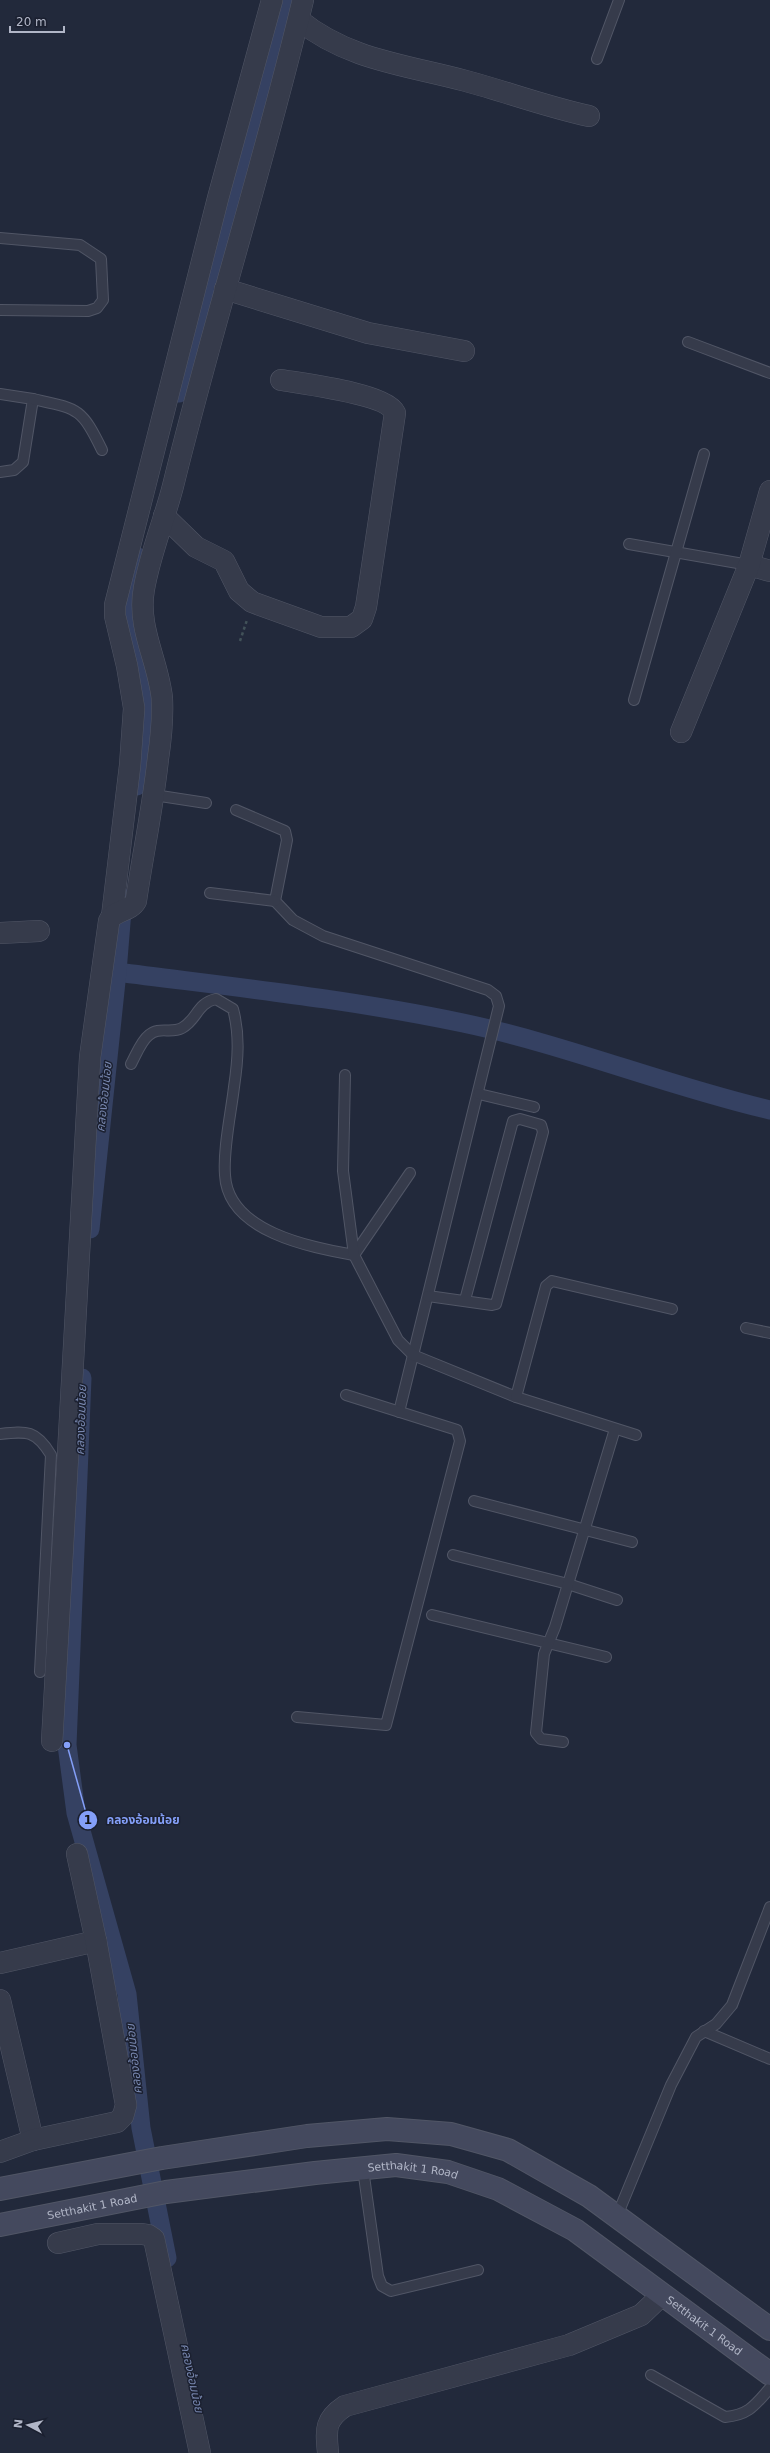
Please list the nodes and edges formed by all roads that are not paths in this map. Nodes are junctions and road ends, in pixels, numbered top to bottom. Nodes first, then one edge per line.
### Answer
1 (272, 0) edge
2 (303, 0) edge
3 (619, 0) edge
4 (299, 20) junction
5 (597, 59) dead end
6 (589, 116) dead end
7 (0, 238) edge
8 (225, 288) junction
9 (0, 310) edge
10 (688, 342) dead end
11 (464, 351) dead end
12 (770, 373) edge
13 (281, 380) dead end
14 (0, 394) edge
15 (33, 399) junction
16 (102, 450) dead end
17 (704, 454) dead end
18 (0, 472) edge
19 (770, 491) edge
20 (164, 516) junction
21 (629, 544) dead end
22 (677, 552) junction
23 (749, 565) junction
24 (770, 571) edge
25 (634, 700) dead end
26 (681, 732) dead end
27 (154, 795) junction
28 (206, 803) dead end
29 (236, 810) dead end
30 (210, 894) dead end
31 (275, 901) junction
32 (120, 912) junction
33 (40, 931) dead end
34 (0, 933) edge
35 (131, 1064) dead end
36 (345, 1075) dead end
37 (479, 1094) junction
38 (534, 1107) dead end
39 (410, 1173) dead end
40 (354, 1255) junction
41 (428, 1296) junction
42 (465, 1300) junction
43 (672, 1309) dead end
44 (746, 1328) dead end
45 (770, 1333) edge
46 (413, 1355) junction
47 (346, 1395) dead end
48 (516, 1397) junction
49 (399, 1412) junction
50 (615, 1428) junction
51 (0, 1434) edge
52 (636, 1435) dead end
53 (474, 1501) dead end
54 (585, 1528) junction
55 (632, 1542) dead end
56 (453, 1555) dead end
57 (568, 1584) junction
58 (617, 1600) dead end
59 (432, 1615) dead end
60 (548, 1643) junction
61 (606, 1657) dead end
62 (40, 1672) dead end
63 (297, 1717) dead end
64 (52, 1741) dead end
65 (563, 1742) dead end
66 (77, 1854) dead end
67 (770, 1906) edge
68 (96, 1941) junction
69 (0, 1963) edge
70 (0, 2000) edge
71 (704, 2032) junction
72 (770, 2059) edge
73 (33, 2140) junction
74 (0, 2152) edge
75 (363, 2169) junction
76 (0, 2189) edge
77 (617, 2216) junction
78 (0, 2225) edge
79 (58, 2242) dead end
80 (478, 2270) dead end
81 (662, 2295) junction
82 (770, 2329) edge
83 (770, 2374) edge
84 (651, 2375) dead end
85 (770, 2388) edge
86 (200, 2453) edge
87 (328, 2453) edge

1 - 32 street
2 - 4 street
3 - 5 lane
4 - 6 street
4 - 8 street
7 - 9 lane
8 - 11 street
8 - 20 street
10 - 12 lane
13 - 20 street
14 - 15 lane
15 - 16 lane
15 - 18 lane
17 - 22 lane
19 - 23 street
20 - 27 street
21 - 22 lane
22 - 23 lane
22 - 25 lane
23 - 24 street
23 - 26 street
27 - 28 lane
27 - 32 street
29 - 31 lane
30 - 31 lane
31 - 37 lane
32 - 64 street
33 - 34 street
35 - 40 lane
36 - 40 lane
37 - 38 lane
37 - 41 lane
39 - 40 lane
40 - 46 lane
41 - 42 lane
41 - 46 lane
42 - 42 lane
43 - 48 lane
44 - 45 lane
46 - 48 lane
46 - 49 lane
47 - 49 lane
48 - 50 lane
49 - 63 lane
50 - 52 lane
50 - 54 lane
51 - 62 lane
53 - 54 lane
54 - 55 lane
54 - 57 lane
56 - 57 lane
57 - 58 lane
57 - 60 lane
59 - 60 lane
60 - 61 lane
60 - 65 lane
66 - 68 street
67 - 71 lane
68 - 69 street
68 - 73 street
70 - 73 street
71 - 72 lane
71 - 77 lane
73 - 74 street
75 - 78 main road, Setthakit 1 Road
75 - 80 lane
75 - 81 main road, Setthakit 1 Road
76 - 77 main road
77 - 82 main road
79 - 86 street
81 - 83 main road, Setthakit 1 Road
81 - 87 street
84 - 85 lane

